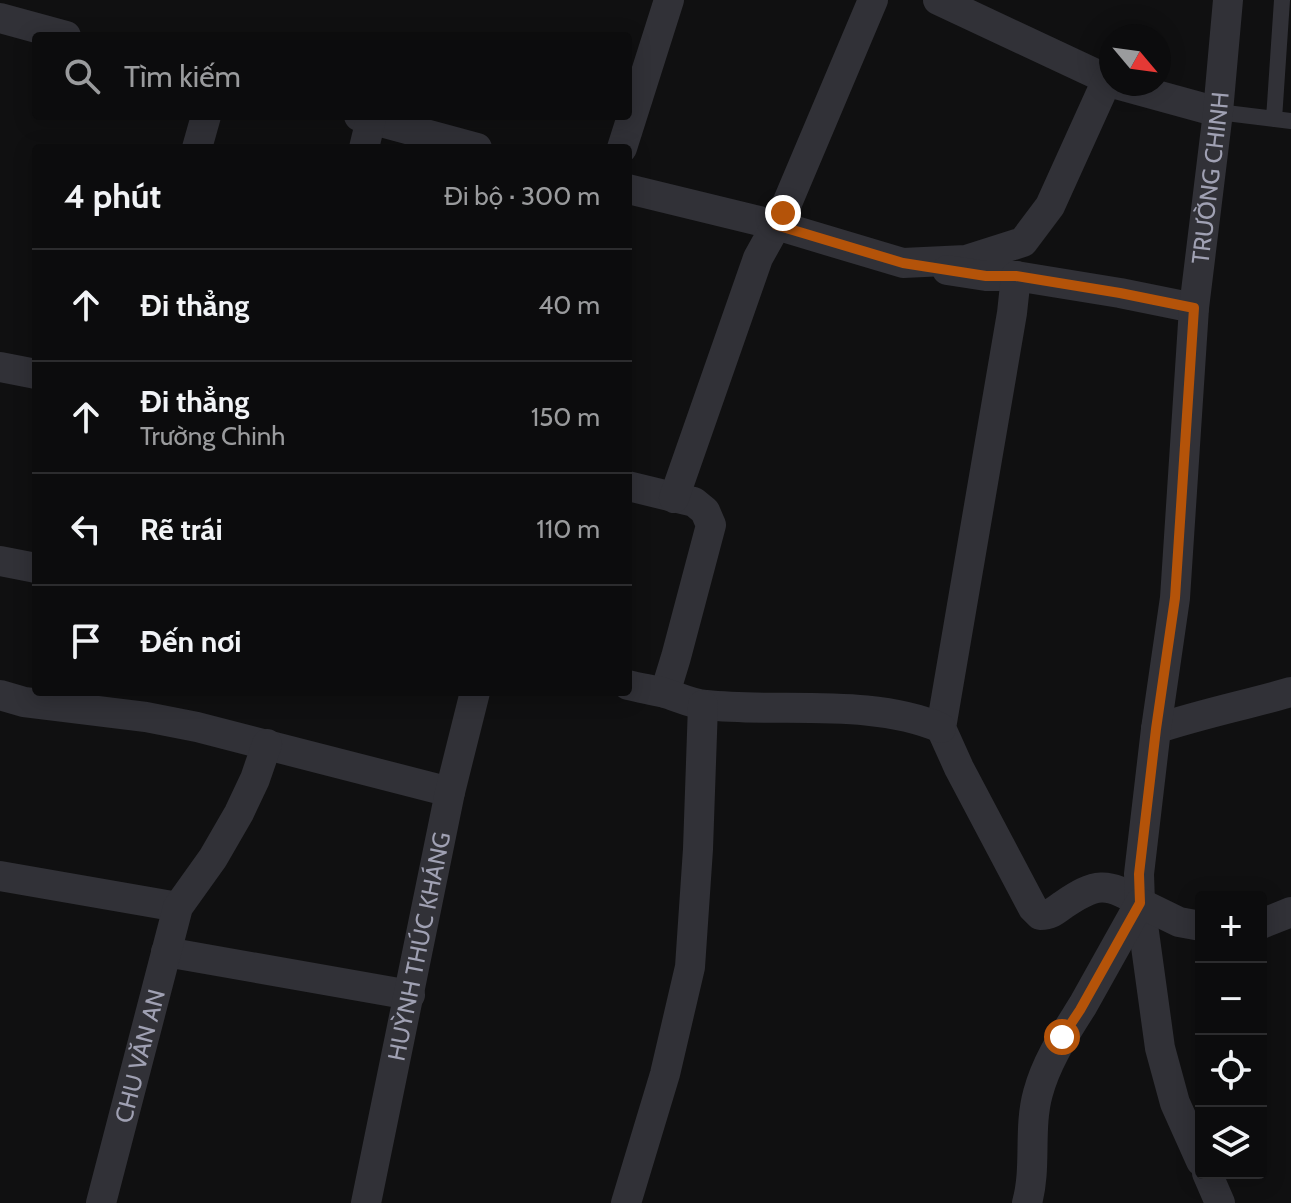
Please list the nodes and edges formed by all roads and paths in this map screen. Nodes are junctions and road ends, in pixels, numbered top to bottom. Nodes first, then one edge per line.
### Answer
1 (669, 0) edge
2 (873, 0) edge
3 (938, 0) edge
4 (1228, 0) edge
5 (1282, 0) edge
6 (0, 18) edge
7 (51, 32) edge
8 (1099, 76) edge
9 (1105, 96) edge
10 (1161, 96) edge
11 (1218, 112) junction
12 (632, 117) edge
13 (205, 120) edge
14 (631, 120) edge
15 (1283, 120) edge
16 (365, 128) edge
17 (198, 144) edge
18 (455, 144) edge
19 (623, 144) edge
20 (632, 190) edge
21 (776, 225) junction
22 (903, 263) junction
23 (1016, 276) junction
24 (1194, 308) junction
25 (0, 367) edge
26 (32, 373) edge
27 (632, 487) edge
28 (674, 498) junction
29 (0, 561) edge
30 (32, 567) edge
31 (632, 686) edge
32 (1291, 692) edge
33 (665, 693) junction
34 (0, 695) edge
35 (474, 696) edge
36 (703, 705) junction
37 (941, 728) junction
38 (1156, 729) junction
39 (267, 744) junction
40 (450, 792) junction
41 (2, 883) edge
42 (1140, 903) junction
43 (178, 907) junction
44 (1291, 912) edge
45 (1267, 922) edge
46 (1195, 925) edge
47 (166, 952) junction
48 (410, 995) junction
49 (1195, 1148) edge
50 (1210, 1179) edge
51 (101, 1203) edge
52 (366, 1203) edge
53 (626, 1203) edge
54 (1027, 1203) edge
55 (1220, 1203) edge

1 - 12 street
2 - 21 street
3 - 8 street
4 - 11 street, TRƯỜNG CHINH
5 - 15 lane
6 - 7 street
9 - 22 street
10 - 11 street
11 - 15 lane
11 - 24 street, TRƯỜNG CHINH
13 - 17 street
14 - 19 street
16 - 18 street
20 - 21 street
21 - 22 street
21 - 28 street
22 - 23 street
23 - 24 street
23 - 37 street
24 - 38 street, TRƯỜNG CHINH
25 - 26 street
27 - 28 street
28 - 33 street
29 - 30 street
31 - 33 street
32 - 38 street
33 - 36 street
34 - 39 street
35 - 40 street, HUỲNH THÚC KHÁNG
36 - 37 street
36 - 53 street
37 - 42 street
38 - 42 street, TRƯỜNG CHINH
39 - 40 street
39 - 43 street
40 - 48 street, HUỲNH THÚC KHÁNG
41 - 43 street
42 - 46 street
42 - 49 street, TRƯỜNG CHINH
42 - 54 street
43 - 47 street, CHU VĂN AN
44 - 45 street
47 - 48 street
47 - 51 street, CHU VĂN AN
48 - 52 street, HUỲNH THÚC KHÁNG
50 - 55 street

